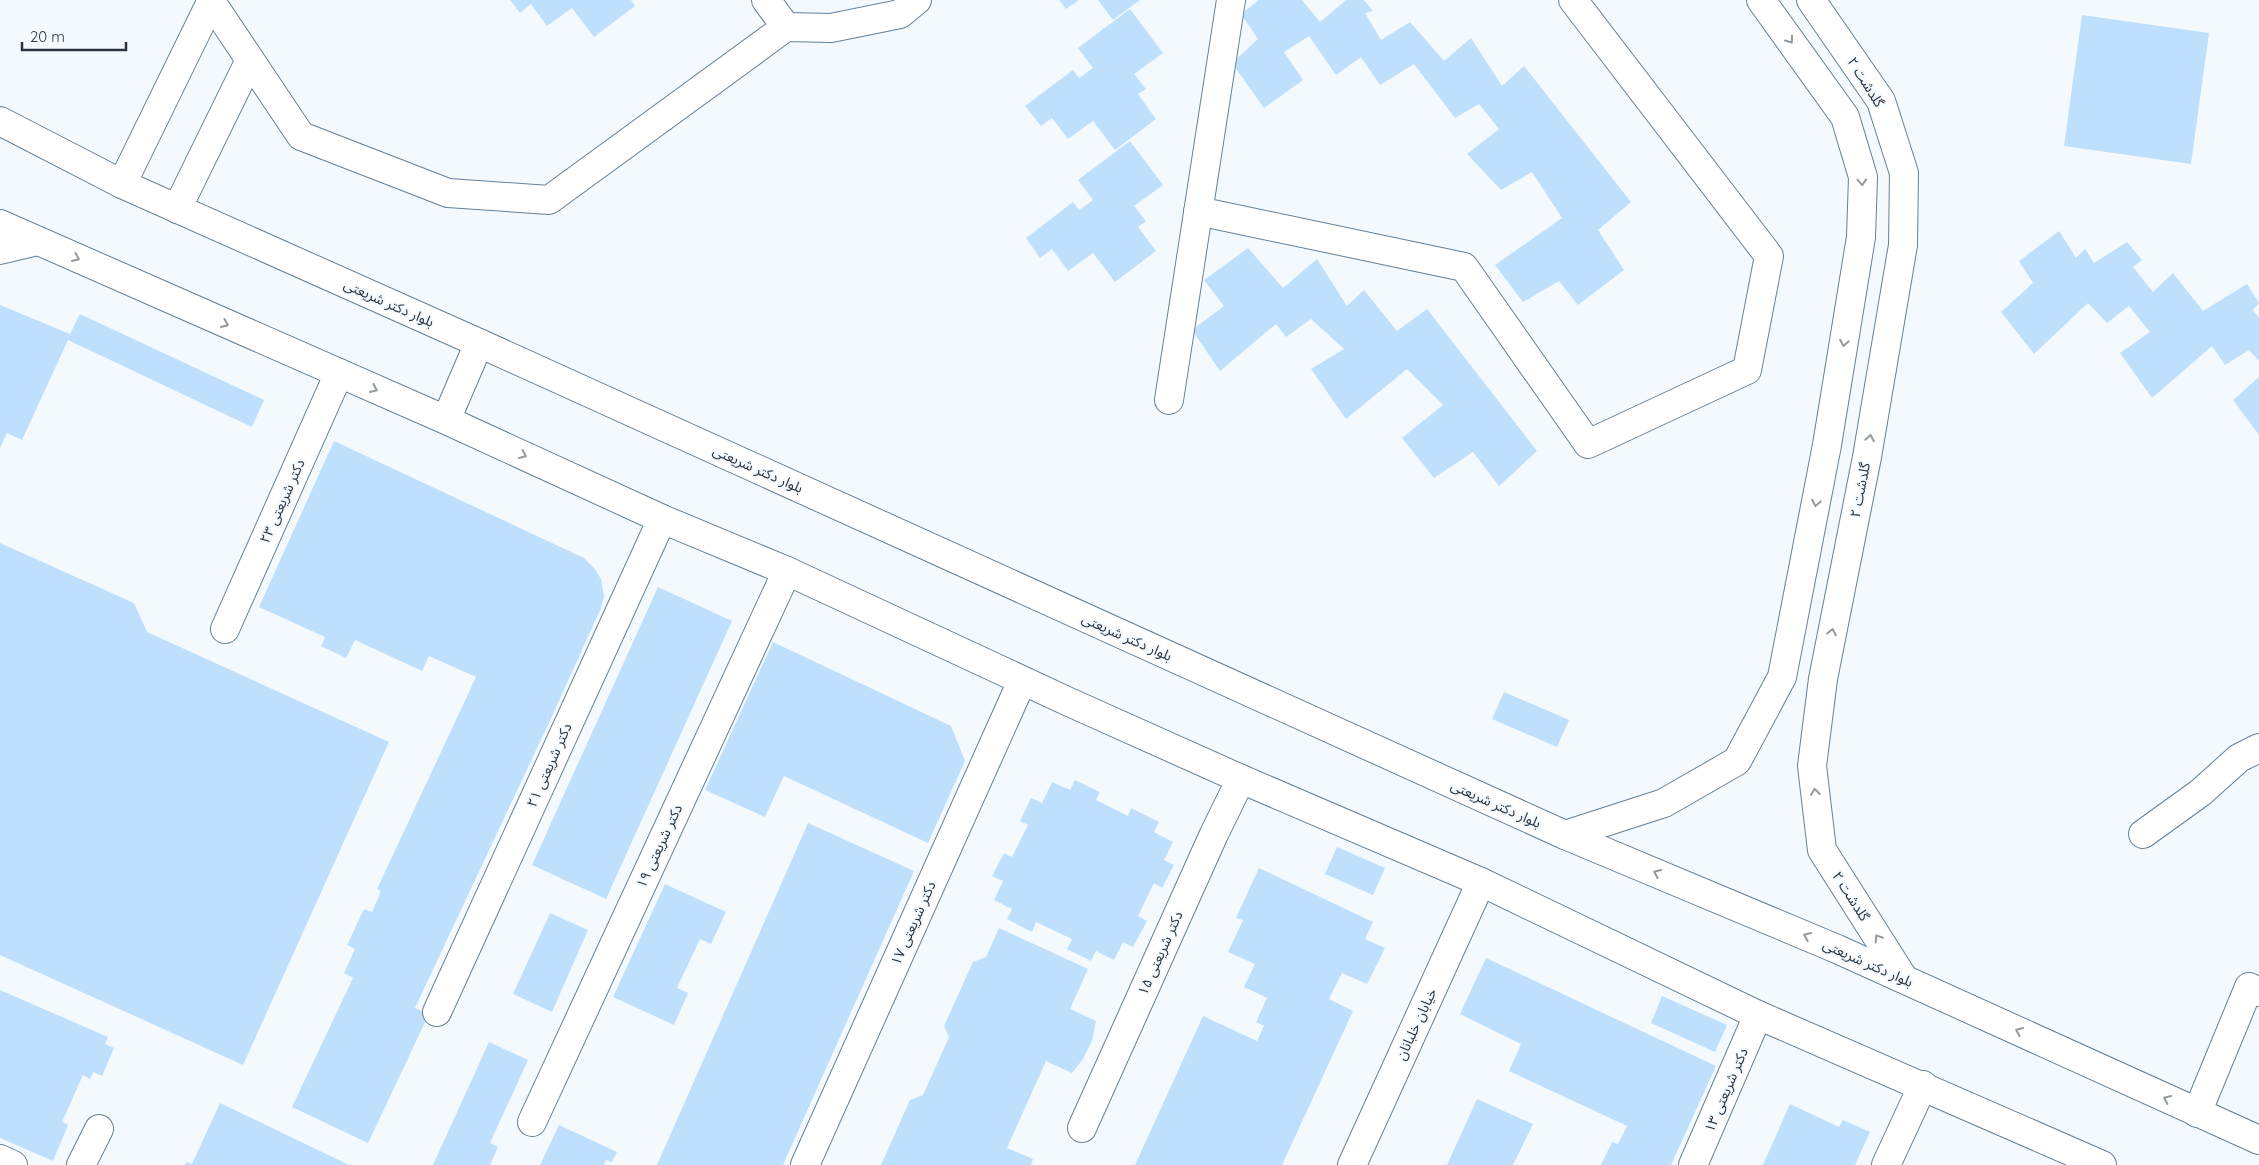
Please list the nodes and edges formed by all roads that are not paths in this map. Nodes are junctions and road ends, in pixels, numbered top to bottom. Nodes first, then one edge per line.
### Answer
1 (766, 0) edge
2 (917, 0) edge
3 (1231, 0) edge
4 (1573, 0) edge
5 (1762, 0) edge
6 (1812, 0) edge
7 (210, 1) edge
8 (786, 27) junction
9 (250, 60) junction
10 (0, 121) edge
11 (122, 184) junction
12 (177, 209) junction
13 (1198, 211) junction
14 (0, 224) edge
15 (38, 242) junction
16 (0, 250) edge
17 (479, 343) junction
18 (339, 373) junction
19 (1169, 400) dead end
20 (446, 420) junction
21 (662, 519) junction
22 (788, 571) junction
23 (225, 629) dead end
24 (1022, 681) junction
25 (2259, 748) edge
26 (1241, 779) junction
27 (2142, 834) dead end
28 (1565, 835) junction
29 (1481, 882) junction
30 (1904, 979) junction
31 (2259, 992) edge
32 (437, 1012) dead end
33 (1758, 1015) junction
34 (1923, 1085) junction
35 (2196, 1113) junction
36 (532, 1122) dead end
37 (1082, 1128) dead end
38 (99, 1129) dead end
39 (2259, 1140) edge
40 (0, 1160) edge
41 (13, 1165) edge
42 (81, 1165) edge
43 (805, 1165) edge
44 (1352, 1165) edge
45 (1693, 1165) edge
46 (1886, 1165) edge
47 (2102, 1165) edge

1 - 8 street
2 - 8 street
3 - 13 street
4 - 13 street
5 -> 28 street
30 -> 6 street, گلدشت ۲
7 - 9 street
7 - 11 street
8 - 9 street
9 - 12 street
10 - 11 street, بلوار دکتر شریعتی
11 - 12 street, بلوار دکتر شریعتی
12 - 17 street, بلوار دکتر شریعتی
13 - 19 street
14 - 15 street
15 - 16 street
15 -> 18 street
17 - 20 street
17 - 28 street, بلوار دکتر شریعتی
18 -> 20 street
18 - 23 street, ۲۳ دکتر شریعتی
20 -> 21 street
21 - 22 street
21 - 32 street, ۲۱ دکتر شریعتی
22 - 24 street
22 - 36 street, ۱۹ دکتر شریعتی
24 - 26 street
24 - 43 street, ۱۷ دکتر شریعتی
25 - 27 street
26 - 29 street
26 - 37 street, ۱۵ دکتر شریعتی
30 -> 28 street, بلوار دکتر شریعتی
29 - 33 street
29 - 44 street, خیابان خلبانان
35 -> 30 street, بلوار دکتر شریعتی
31 - 35 street
33 - 34 street
33 - 45 street, ۱۳ دکتر شریعتی
34 - 46 street
34 - 47 street
35 - 39 street, بلوار دکتر شریعتی
38 - 42 street
40 - 41 street

